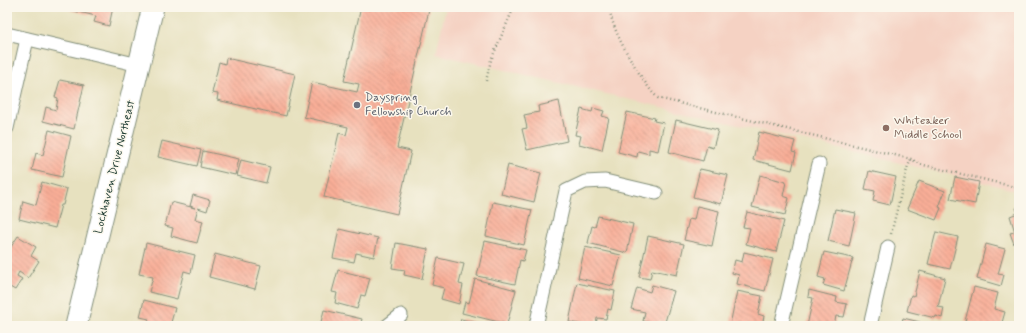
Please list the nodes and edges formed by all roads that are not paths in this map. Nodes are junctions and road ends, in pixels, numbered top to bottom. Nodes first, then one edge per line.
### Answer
1 (153, 7) edge
2 (7, 34) edge
3 (28, 39) junction
4 (139, 65) junction
5 (7, 128) edge
6 (819, 164) dead end
7 (656, 193) dead end
8 (888, 248) road end
9 (401, 315) dead end
10 (76, 326) edge
11 (387, 326) edge
12 (536, 326) edge
13 (781, 326) edge
14 (870, 326) edge

1 - 4 main road, Lockhaven Drive Northeast
2 - 3 street
3 - 4 street
3 - 5 street
4 - 10 main road, Lockhaven Drive Northeast
6 - 13 street
7 - 12 street
8 - 14 street
9 - 11 street

